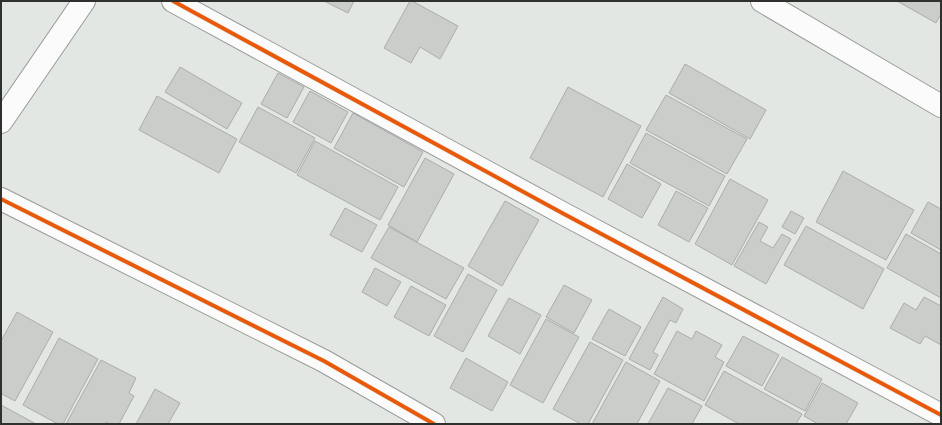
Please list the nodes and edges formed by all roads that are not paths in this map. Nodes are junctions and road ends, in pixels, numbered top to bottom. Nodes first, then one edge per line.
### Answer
1 (84, 1) edge
2 (173, 1) edge
3 (762, 1) edge
4 (941, 106) edge
5 (1, 122) edge
6 (1, 199) edge
7 (941, 415) edge
8 (434, 424) edge

1 - 5 street
2 - 7 street
3 - 4 street
6 - 8 street

